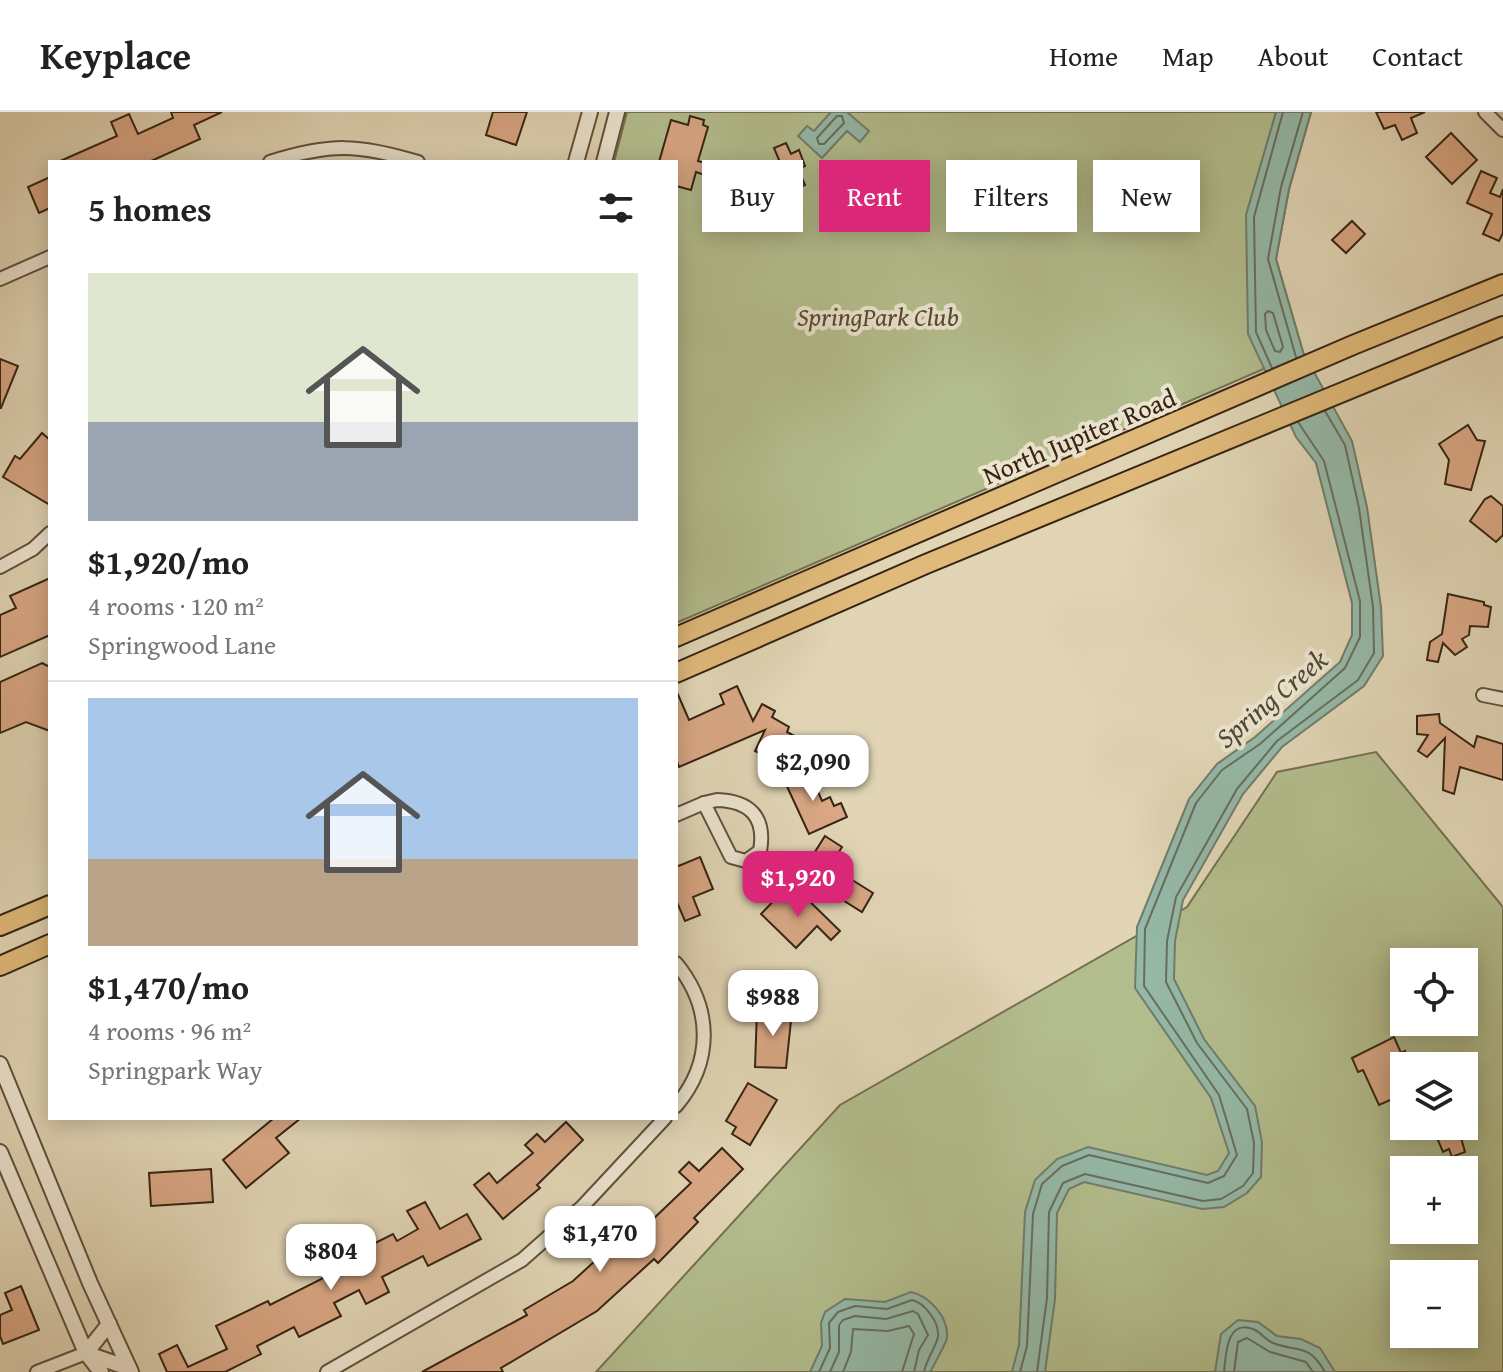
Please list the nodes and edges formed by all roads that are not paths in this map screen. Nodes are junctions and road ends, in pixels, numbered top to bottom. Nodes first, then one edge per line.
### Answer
1 (590, 112) edge
2 (617, 112) edge
3 (1485, 112) edge
4 (1503, 130) edge
5 (276, 160) edge
6 (410, 160) edge
7 (577, 160) edge
8 (605, 160) edge
9 (48, 258) edge
10 (0, 279) edge
11 (1503, 284) edge
12 (1503, 326) edge
13 (48, 535) edge
14 (914, 536) junction
15 (926, 564) junction
16 (0, 567) edge
17 (678, 636) edge
18 (678, 672) edge
19 (1483, 695) dead end
20 (1503, 699) edge
21 (704, 803) junction
22 (678, 814) edge
23 (48, 906) edge
24 (0, 926) edge
25 (48, 945) edge
26 (0, 966) edge
27 (678, 966) edge
28 (0, 1064) edge
29 (678, 1104) edge
30 (663, 1120) edge
31 (0, 1152) edge
32 (109, 1324) junction
33 (86, 1353) junction
34 (130, 1370) edge
35 (37, 1372) edge
36 (101, 1372) edge
37 (327, 1372) edge

1 - 7 street
2 - 8 street
3 - 4 street
5 - 6 street
9 - 10 street
11 - 14 main road, North Jupiter Road
12 - 15 main road
13 - 16 street
14 - 15 main road
14 - 17 main road, North Jupiter Road
15 - 18 main road
19 - 20 street
21 - 21 street
21 - 22 street
23 - 24 main road
25 - 26 main road
27 - 29 street
28 - 32 street
30 - 37 street
31 - 33 street
32 - 33 street
32 - 34 street
33 - 34 street
33 - 35 street
33 - 36 street

